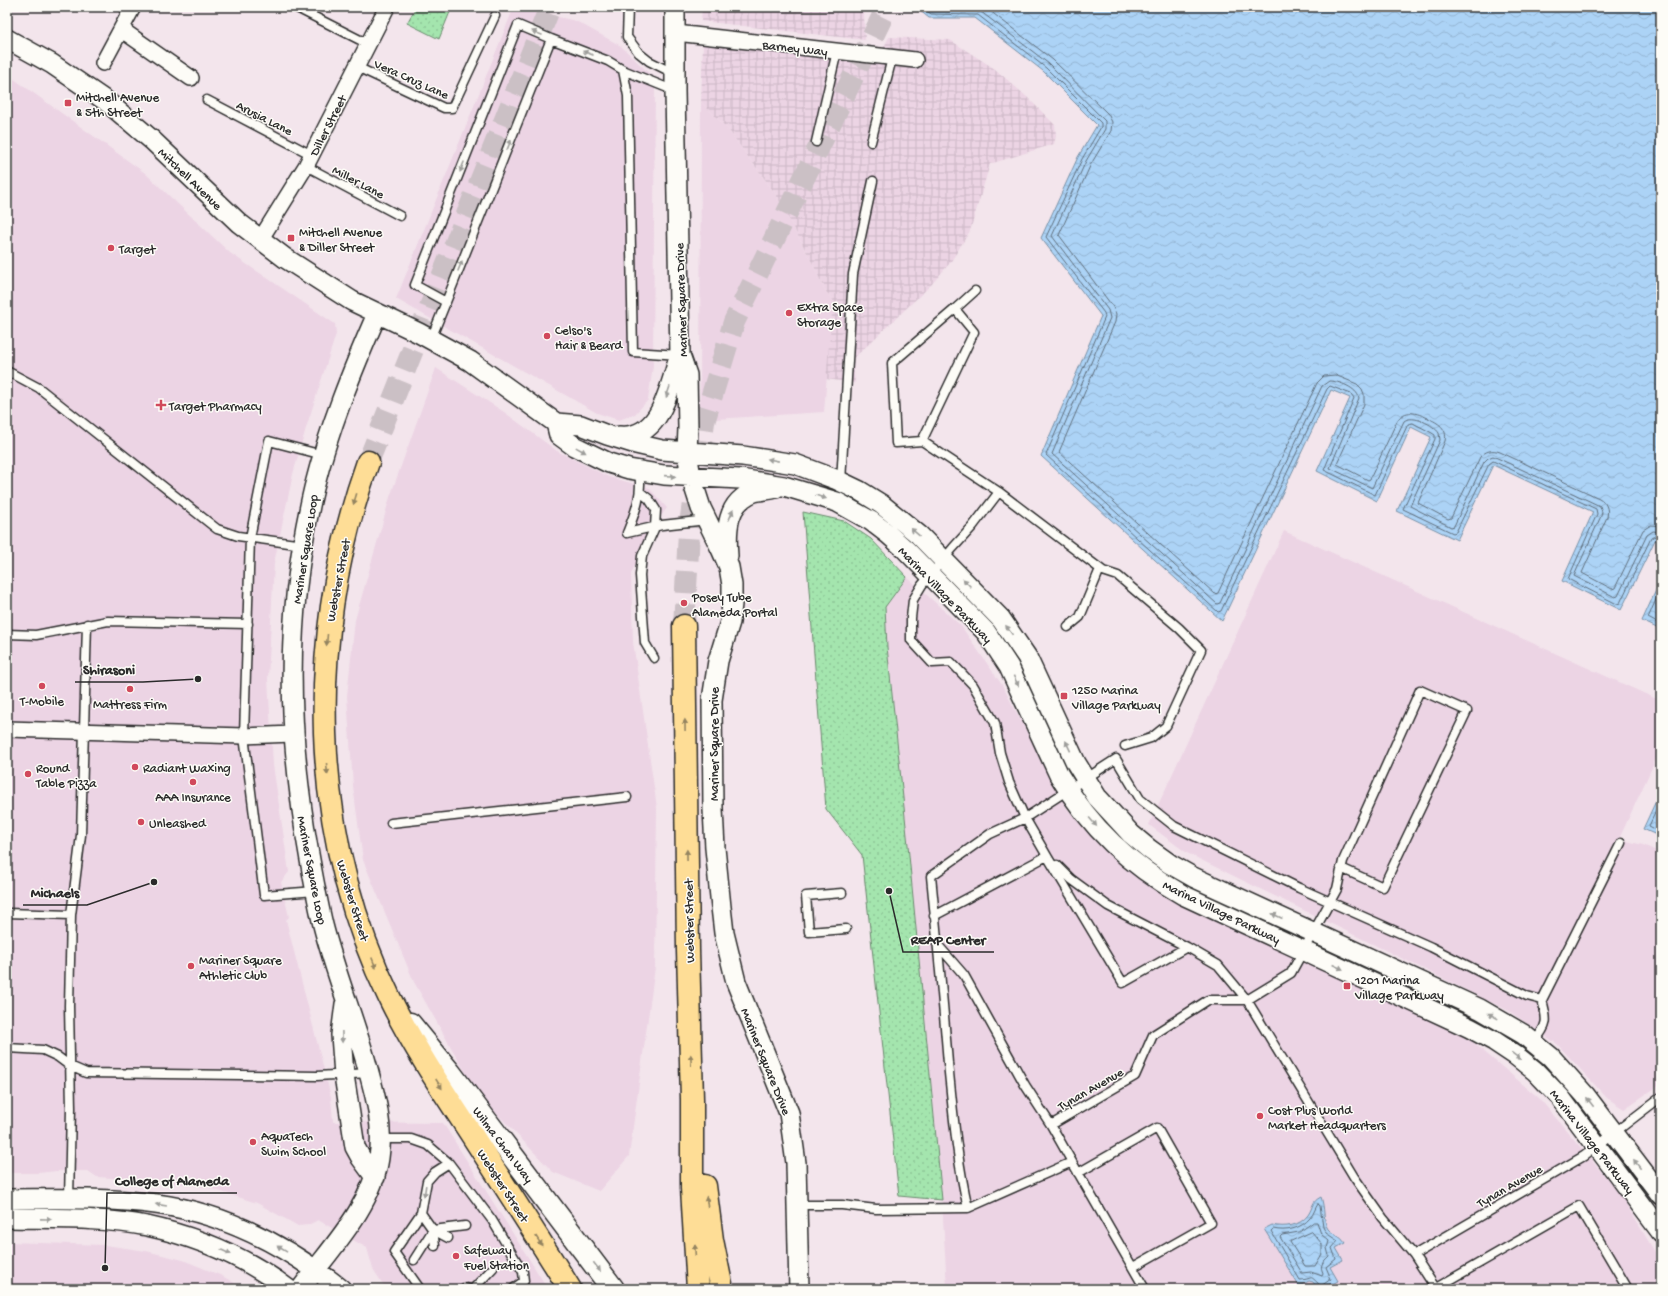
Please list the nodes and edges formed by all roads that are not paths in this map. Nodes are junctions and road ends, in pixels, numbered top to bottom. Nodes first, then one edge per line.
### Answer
1 (133, 7) edge
2 (295, 7) edge
3 (387, 7) edge
4 (628, 7) edge
5 (675, 7) edge
6 (496, 16) dead end
7 (122, 30) junction
8 (676, 33) junction
9 (7, 39) edge
10 (551, 39) junction
11 (368, 44) junction
12 (837, 51) junction
13 (892, 58) junction
14 (915, 60) dead end
15 (103, 63) dead end
16 (357, 67) junction
17 (623, 70) junction
18 (191, 78) dead end
19 (676, 83) junction
20 (207, 100) dead end
21 (816, 142) dead end
22 (871, 142) dead end
23 (309, 160) junction
24 (873, 181) dead end
25 (400, 216) dead end
26 (260, 240) junction
27 (975, 291) dead end
28 (446, 302) junction
29 (955, 309) junction
30 (377, 314) junction
31 (431, 339) junction
32 (680, 355) junction
33 (7, 371) edge
34 (556, 423) junction
35 (607, 435) junction
36 (922, 441) junction
37 (687, 452) junction
38 (323, 455) junction
39 (368, 462) tunnel mouth
40 (640, 472) junction
41 (691, 477) junction
42 (841, 482) junction
43 (784, 486) junction
44 (640, 492) junction
45 (999, 492) junction
46 (707, 520) junction
47 (654, 527) junction
48 (250, 538) junction
49 (303, 545) junction
50 (943, 559) junction
51 (728, 567) junction
52 (1100, 569) junction
53 (931, 575) junction
54 (87, 624) junction
55 (248, 624) junction
56 (684, 626) tunnel mouth
57 (1068, 627) dead end
58 (7, 634) edge
59 (654, 658) dead end
60 (7, 729) edge
61 (84, 731) junction
62 (293, 734) junction
63 (244, 736) junction
64 (1125, 746) dead end
65 (1086, 780) junction
66 (1069, 791) junction
67 (627, 796) dead end
68 (1026, 818) junction
69 (391, 823) dead end
70 (1621, 843) dead end
71 (1047, 856) junction
72 (1341, 868) junction
73 (316, 890) junction
74 (842, 892) dead end
75 (1330, 902) junction
76 (7, 913) edge
77 (72, 915) junction
78 (934, 916) junction
79 (846, 929) dead end
80 (1313, 932) junction
81 (937, 943) junction
82 (1187, 947) junction
83 (1303, 950) junction
84 (346, 999) junction
85 (1247, 1000) junction
86 (1542, 1000) junction
87 (391, 1002) junction
88 (1534, 1042) junction
89 (7, 1048) edge
90 (70, 1066) junction
91 (369, 1072) junction
92 (344, 1074) junction
93 (1661, 1097) edge
94 (692, 1099) junction
95 (1051, 1125) junction
96 (1613, 1133) junction
97 (380, 1139) junction
98 (1597, 1145) junction
99 (1072, 1162) junction
100 (449, 1163) junction
101 (1078, 1174) junction
102 (375, 1178) junction
103 (1661, 1196) edge
104 (7, 1199) edge
105 (69, 1199) junction
106 (798, 1205) junction
107 (968, 1208) junction
108 (421, 1213) junction
109 (7, 1218) edge
110 (465, 1226) dead end
111 (433, 1230) junction
112 (458, 1231) dead end
113 (1661, 1232) edge
114 (448, 1238) dead end
115 (435, 1246) dead end
116 (425, 1253) dead end
117 (1414, 1255) junction
118 (414, 1260) dead end
119 (1132, 1267) junction
120 (315, 1270) junction
121 (490, 1270) dead end
122 (477, 1280) dead end
123 (524, 1281) junction
124 (288, 1289) edge
125 (301, 1289) edge
126 (341, 1289) edge
127 (420, 1289) edge
128 (473, 1289) edge
129 (513, 1289) edge
130 (528, 1289) edge
131 (570, 1289) edge
132 (613, 1289) edge
133 (698, 1289) edge
134 (722, 1289) edge
135 (799, 1289) edge
136 (1145, 1289) edge
137 (1436, 1289) edge
138 (1628, 1289) edge

1 - 7 street
2 - 11 lane
3 - 11 street, Diller Street
4 - 19 lane
5 - 8 street, Mariner Square Drive
6 - 16 lane, Vera Cruz Lane
7 - 15 street
7 - 18 street
8 - 12 street, Barney Way
8 - 19 street, Mariner Square Drive
9 - 26 street, Mitchell Avenue
17 -> 10 lane
28 -> 10 lane
10 -> 28 lane
11 - 16 street, Diller Street
12 - 13 street, Barney Way
12 - 21 lane
13 - 14 street, Barney Way
13 - 22 lane
16 - 23 street, Diller Street
17 - 19 lane
17 - 32 lane
19 - 32 street, Mariner Square Drive
20 - 23 lane, Arusia Lane
23 - 25 lane, Miller Lane
23 - 26 street, Diller Street
24 - 42 lane
26 - 30 street, Mitchell Avenue
27 - 29 lane
28 - 31 lane
29 - 36 lane
29 - 36 lane
30 - 31 street
30 - 38 street, Mariner Square Loop
31 - 34 street
32 -> 35 street
32 - 37 street, Mariner Square Drive
33 - 48 lane
34 - 35 street
34 -> 40 street
35 - 37 street
36 - 45 lane
37 - 41 street, Mariner Square Drive
42 -> 37 street, Marina Village Parkway
38 - 48 lane
38 - 49 street, Mariner Square Loop
39 -> 87 main road, Webster Street
40 -> 41 street
40 - 44 lane
41 - 43 street, Marina Village Parkway
41 - 46 street, Mariner Square Drive
50 -> 42 street, Marina Village Parkway
51 -> 43 street
43 -> 53 street, Marina Village Parkway
44 - 47 lane
44 - 47 lane
45 - 50 lane
45 - 52 lane
46 - 47 lane
46 - 51 street, Mariner Square Drive
47 - 59 lane
48 - 49 lane
48 - 55 lane
49 - 62 street, Mariner Square Loop
50 - 53 lane
65 -> 50 street, Marina Village Parkway
51 - 106 street, Mariner Square Drive
52 - 57 lane
52 - 64 lane
53 -> 66 street, Marina Village Parkway
53 - 68 lane
54 - 55 lane
54 - 58 lane
54 - 61 lane
55 - 63 lane
94 -> 56 main road, Webster Street
60 - 61 street
61 - 63 street
61 - 77 lane
62 - 63 street
62 - 73 street, Mariner Square Loop
63 - 73 lane
65 - 66 lane
65 - 75 lane
80 -> 65 street, Marina Village Parkway
66 - 68 lane
66 -> 83 street, Marina Village Parkway
67 - 69 lane
68 - 71 lane
68 - 78 lane
70 - 86 lane
71 - 78 lane
71 - 82 lane
71 - 82 lane
72 - 72 lane
72 - 75 lane
73 - 84 street, Mariner Square Loop
74 - 79 lane
75 - 80 lane
75 - 86 lane
76 - 77 lane
77 - 90 lane
78 - 81 lane
80 - 83 lane
88 -> 80 street, Marina Village Parkway
81 - 95 lane
81 - 107 lane
82 - 85 lane
83 - 85 lane
83 -> 98 street, Marina Village Parkway
84 - 91 street, Mariner Square Loop
84 -> 92 street, Mariner Square Loop
85 - 95 lane, Tynan Avenue
85 - 117 lane
86 - 88 lane
87 -> 131 main road, Webster Street
87 -> 132 main road, Wilma Chan Way
96 -> 88 street, Marina Village Parkway
89 - 90 lane
90 - 92 lane
90 - 105 lane
91 - 92 lane
91 - 97 street, Mariner Square Loop
92 - 102 street, Mariner Square Loop
93 - 96 lane, Tynan Avenue
133 -> 94 main road, Webster Street
134 -> 94 main road
95 - 99 lane, Tynan Avenue
96 - 98 lane, Tynan Avenue
103 -> 96 street, Marina Village Parkway
97 - 100 lane
97 - 102 street, Mariner Square Loop
98 - 113 street, Marina Village Parkway
98 - 117 lane, Tynan Avenue
99 - 101 lane, Tynan Avenue
99 - 107 lane
100 -> 108 lane
100 - 123 lane
101 - 119 lane, Tynan Avenue
101 - 119 lane
102 - 120 street, Mariner Square Loop
104 - 105 street
120 -> 105 street
106 - 107 lane
106 - 135 street, Mariner Square Drive
108 - 111 lane
108 - 127 lane
109 -> 124 street
110 - 111 lane
111 - 112 lane
111 - 114 lane
111 - 115 lane
111 - 116 lane
111 - 118 lane
117 - 137 lane
119 - 136 lane, Tynan Avenue
120 - 125 street, Mariner Square Loop
120 - 126 street
121 - 128 lane
122 - 128 lane
123 - 129 lane
123 - 130 lane
137 - 138 lane

